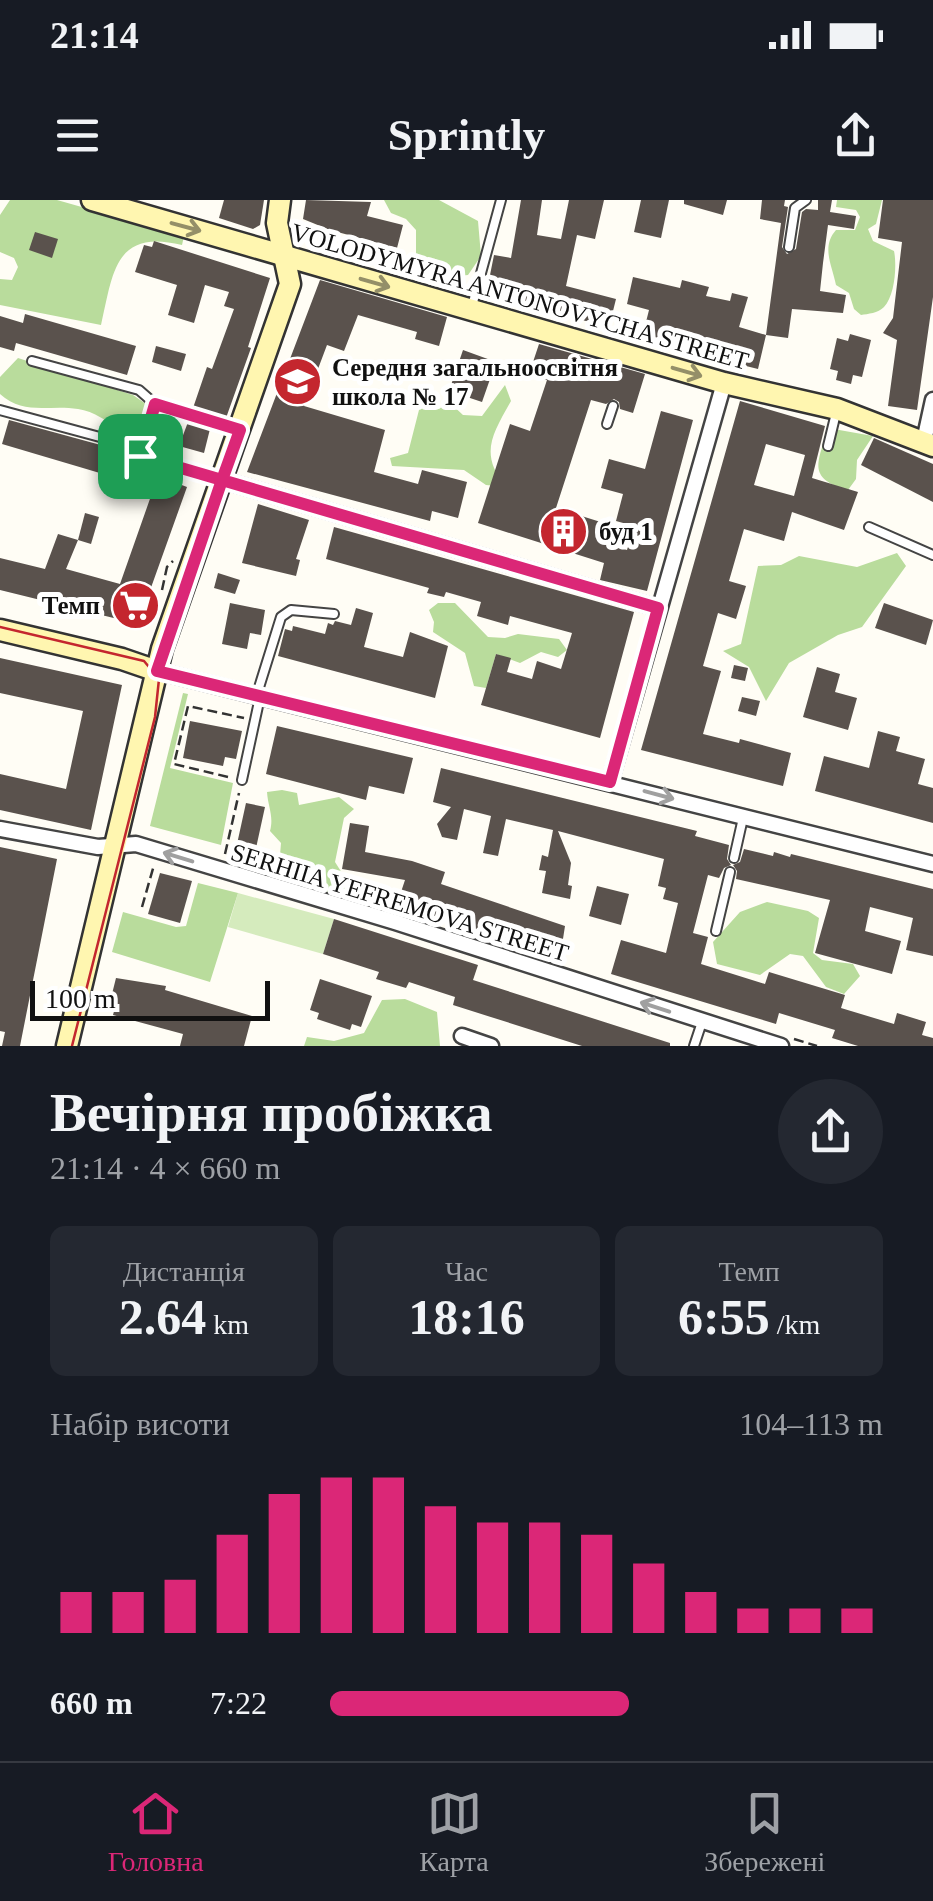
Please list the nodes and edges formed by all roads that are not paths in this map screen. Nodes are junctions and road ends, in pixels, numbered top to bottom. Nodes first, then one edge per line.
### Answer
1 (92, 200) edge
2 (280, 200) edge
3 (501, 200) edge
4 (806, 200) edge
5 (789, 247) dead end
6 (282, 254) junction
7 (471, 311) junction
8 (32, 361) dead end
9 (724, 383) junction
10 (933, 400) edge
11 (613, 406) dead end
12 (837, 409) junction
13 (0, 410) edge
14 (608, 424) dead end
15 (240, 430) junction
16 (928, 443) edge
17 (828, 446) dead end
18 (222, 480) junction
19 (869, 527) dead end
20 (933, 555) edge
21 (658, 608) junction
22 (334, 614) dead end
23 (0, 630) edge
24 (157, 671) junction
25 (258, 697) junction
26 (242, 780) road end
27 (610, 782) junction
28 (743, 818) junction
29 (0, 828) edge
30 (117, 845) junction
31 (734, 858) dead end
32 (933, 864) edge
33 (730, 872) dead end
34 (716, 931) dead end
35 (702, 1022) junction
36 (461, 1041) edge
37 (67, 1046) edge
38 (492, 1046) edge
39 (694, 1046) edge
40 (781, 1046) edge

1 -> 6 street, VOLODYMYRA ANTONOVYCHA STREET
2 - 6 street
3 - 7 lane
4 - 5 lane
6 -> 7 street, VOLODYMYRA ANTONOVYCHA STREET
6 - 15 street
7 -> 9 street, VOLODYMYRA ANTONOVYCHA STREET
8 - 15 lane
9 - 12 street, VOLODYMYRA ANTONOVYCHA STREET
9 - 21 street
10 - 16 street
11 - 14 lane
12 - 16 street, VOLODYMYRA ANTONOVYCHA STREET
12 - 17 lane
13 - 18 lane
15 - 18 street
18 - 21 street
18 - 24 street
19 - 20 lane
21 - 27 street
22 - 25 lane
23 - 24 street
24 - 25 street
24 - 30 street
25 - 26 lane
25 - 27 street
27 -> 28 street
28 - 31 lane
28 - 32 street
29 - 30 street, SERHIIA YEFREMOVA STREET
35 -> 30 street, SERHIIA YEFREMOVA STREET
30 - 37 street
33 - 34 lane
35 - 39 lane
35 - 40 street, SERHIIA YEFREMOVA STREET
36 - 38 street

